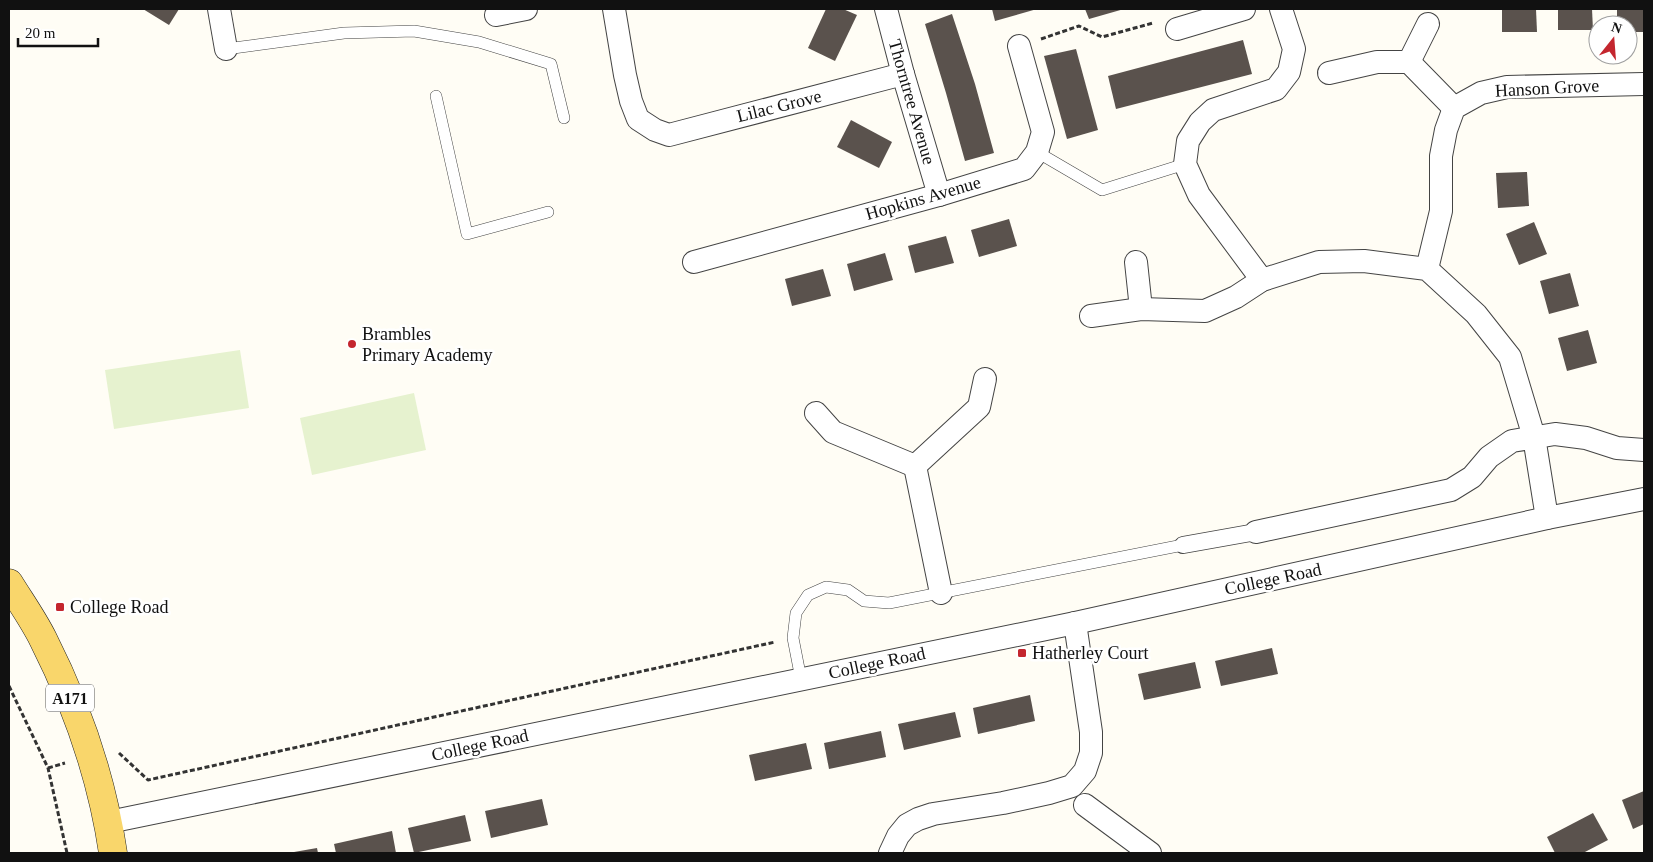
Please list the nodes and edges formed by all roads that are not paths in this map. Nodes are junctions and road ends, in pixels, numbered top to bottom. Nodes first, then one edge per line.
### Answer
1 (219, 9) edge
2 (526, 9) edge
3 (614, 9) edge
4 (886, 9) edge
5 (1244, 9) edge
6 (1281, 9) edge
7 (496, 15) dead end
8 (1428, 24) dead end
9 (1177, 29) road end
10 (1019, 46) road end
11 (226, 49) joint
12 (1409, 62) junction
13 (903, 74) junction
14 (1329, 74) dead end
15 (1644, 84) edge
16 (436, 96) dead end
17 (1454, 108) junction
18 (564, 118) dead end
19 (1037, 152) junction
20 (1185, 164) junction
21 (939, 195) junction
22 (548, 212) dead end
23 (694, 262) dead end
24 (1136, 262) dead end
25 (1427, 269) junction
26 (1262, 280) junction
27 (1141, 309) junction
28 (1091, 316) dead end
29 (985, 379) dead end
30 (816, 413) dead end
31 (1534, 437) junction
32 (1644, 450) edge
33 (914, 466) junction
34 (1644, 499) edge
35 (1547, 518) junction
36 (1256, 532) joint
37 (1184, 545) joint
38 (9, 583) edge
39 (941, 592) junction
40 (1075, 623) junction
41 (802, 678) junction
42 (1085, 806) dead end
43 (109, 822) junction
44 (113, 853) edge
45 (890, 853) edge
46 (1150, 853) edge

1 - 11 street
2 - 7 street
3 - 13 street, Lilac Grove
4 - 13 street, Thorntree Avenue
5 - 9 street
6 - 20 street
8 - 12 street
10 - 19 street
11 - 18 lane
12 - 14 street
12 - 17 street
13 - 21 street, Thorntree Avenue
15 - 17 street, Hanson Grove
16 - 22 lane
17 - 25 street
19 - 20 lane
19 - 21 street, Hopkins Avenue
20 - 26 street
21 - 23 street, Hopkins Avenue
24 - 27 street
25 - 26 street
25 - 31 street
26 - 27 street
27 - 28 street
29 - 33 street
30 - 33 street
31 - 32 street
31 - 35 street
31 - 36 street
33 - 39 street
34 - 35 street, College Road
35 - 40 street, College Road
36 - 37 street
37 - 39 lane
38 - 43 main road, A171
39 - 41 lane
40 - 41 street, College Road
40 - 45 street
41 - 43 street, College Road
42 - 46 street
43 - 44 main road, A171

